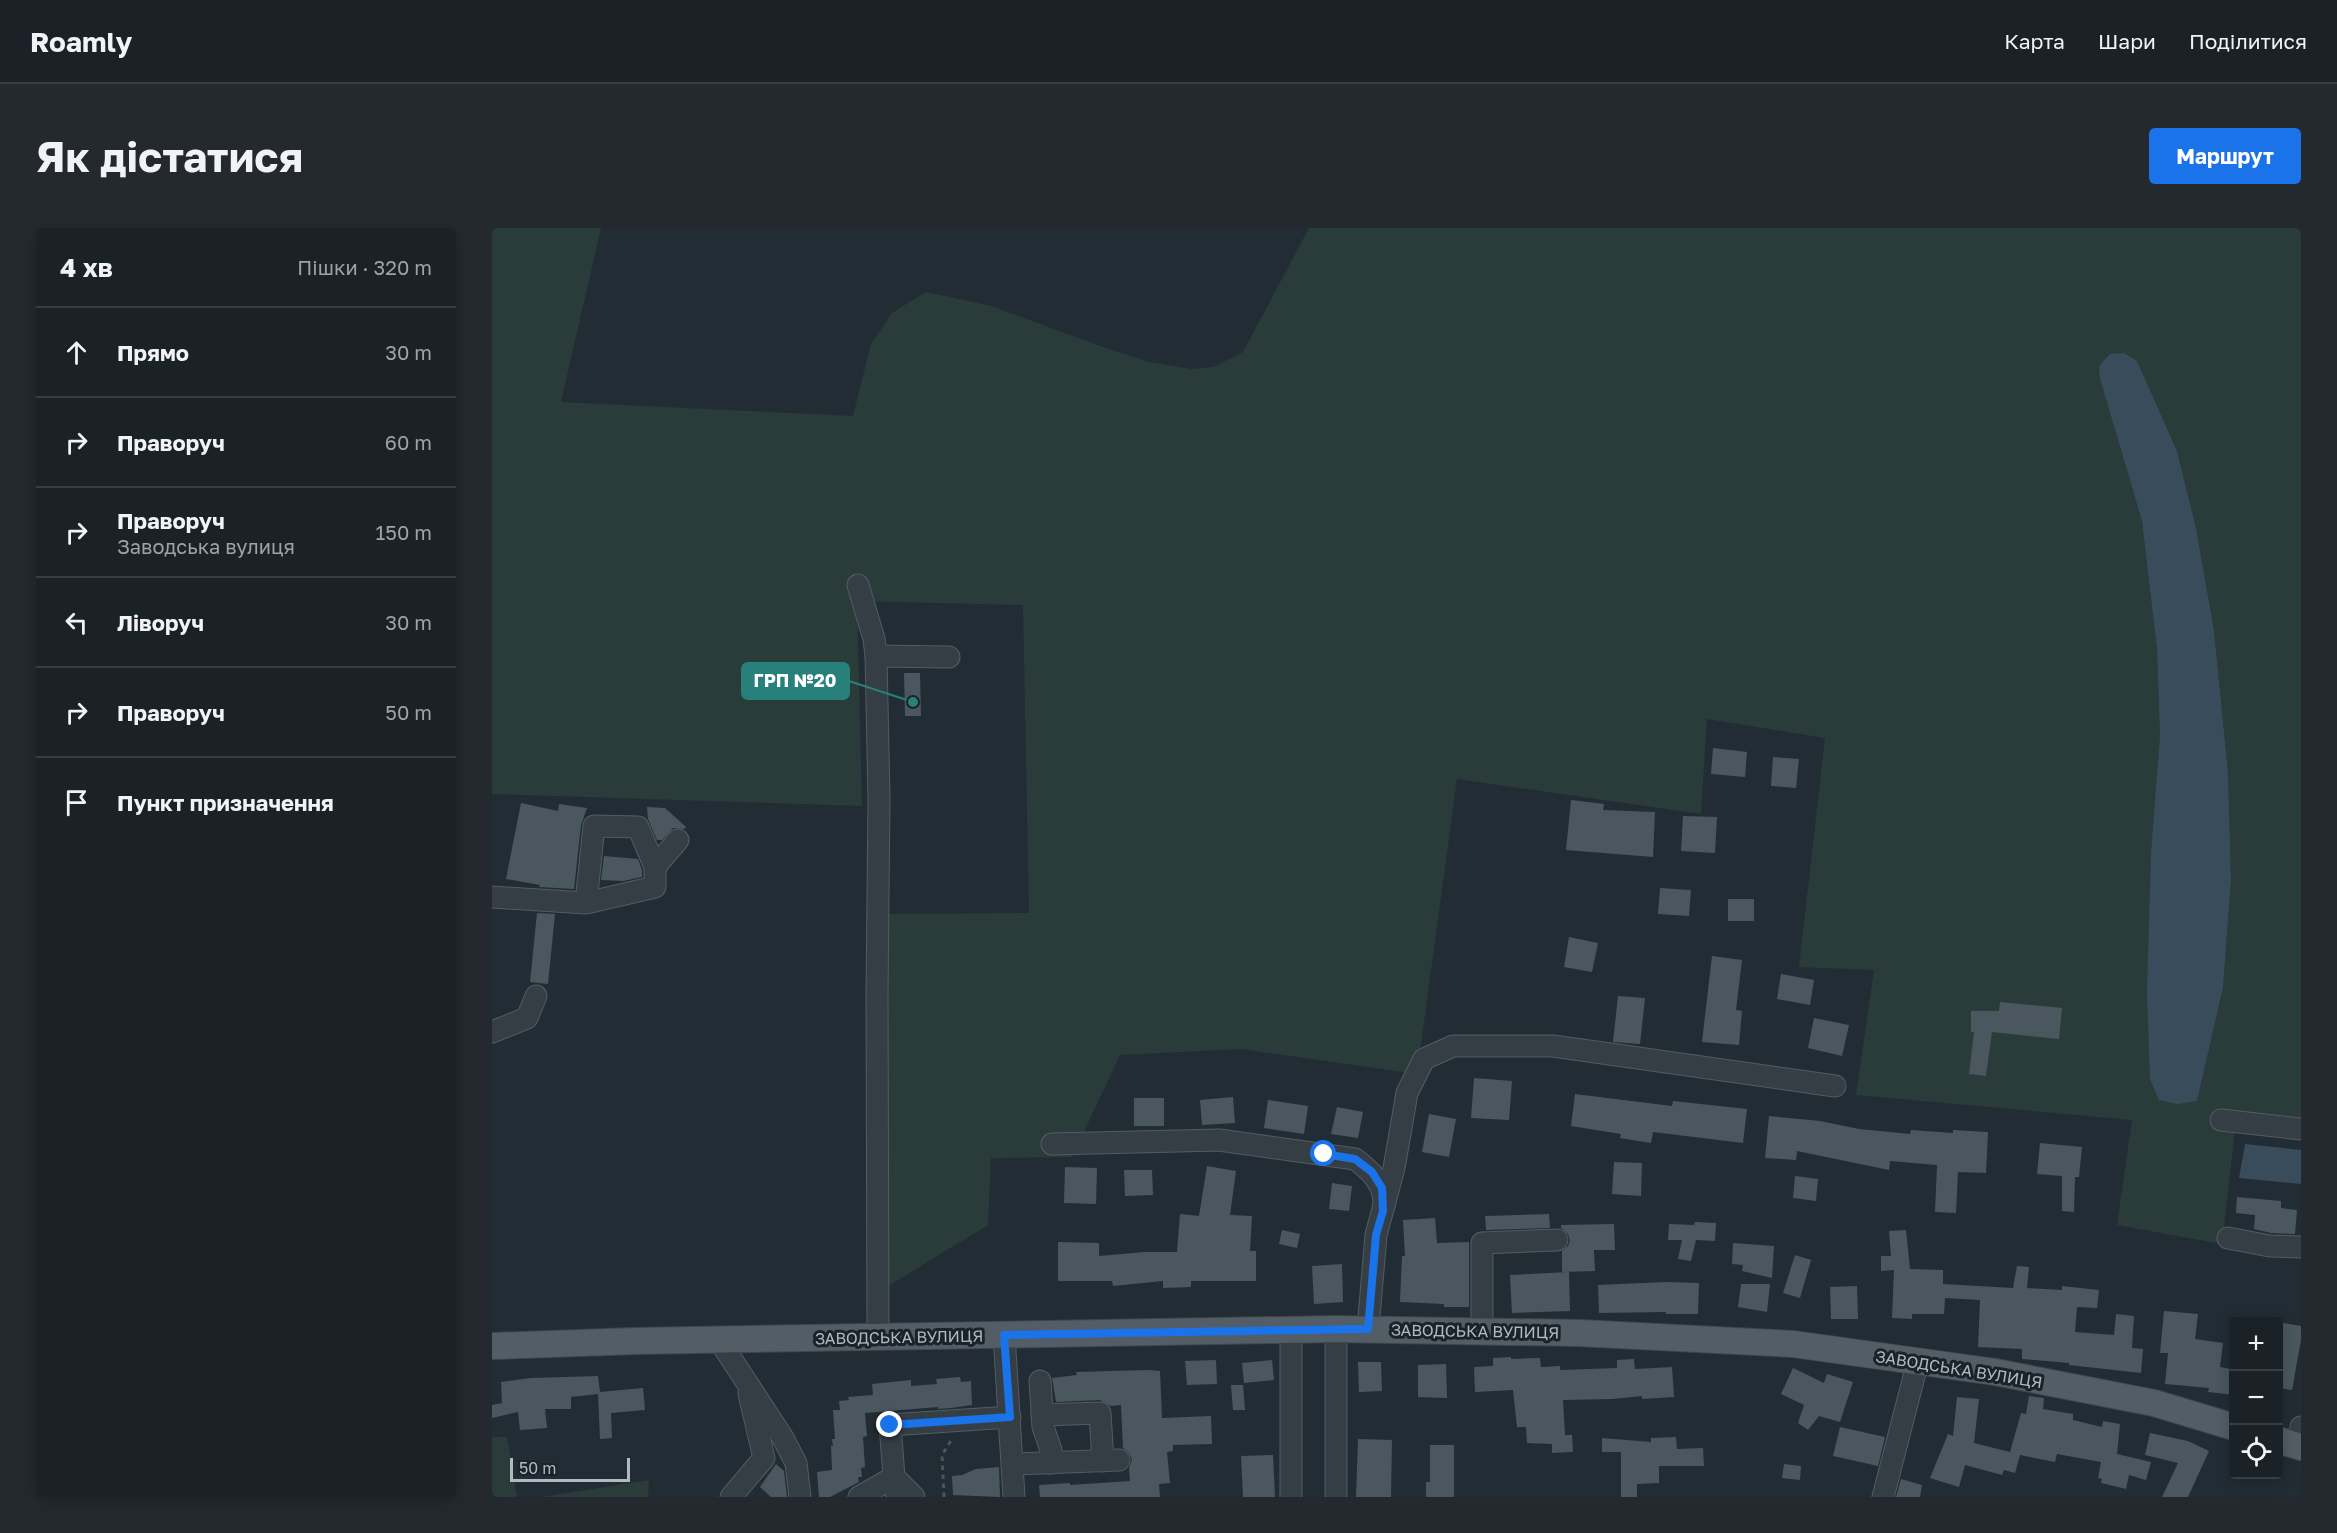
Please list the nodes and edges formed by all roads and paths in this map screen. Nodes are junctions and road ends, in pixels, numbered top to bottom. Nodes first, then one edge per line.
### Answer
1 (858, 585) dead end
2 (876, 656) junction
3 (949, 657) dead end
4 (678, 840) dead end
5 (655, 867) junction
6 (492, 897) edge
7 (586, 903) junction
8 (536, 996) dead end
9 (492, 1032) edge
10 (1835, 1086) dead end
11 (2221, 1120) dead end
12 (2301, 1129) edge
13 (1052, 1144) dead end
14 (1383, 1211) junction
15 (2228, 1238) dead end
16 (1557, 1240) dead end
17 (2301, 1248) edge
18 (1336, 1329) junction
19 (1368, 1329) junction
20 (1291, 1331) junction
21 (1482, 1331) junction
22 (1004, 1335) junction
23 (878, 1337) junction
24 (719, 1340) junction
25 (492, 1346) edge
26 (1918, 1361) junction
27 (745, 1379) junction
28 (1040, 1381) dead end
29 (1042, 1415) junction
30 (1010, 1417) junction
31 (964, 1420) junction
32 (2229, 1426) edge
33 (1051, 1463) junction
34 (1013, 1464) junction
35 (894, 1487) edge
36 (731, 1497) edge
37 (800, 1497) edge
38 (859, 1497) edge
39 (914, 1497) edge
40 (944, 1497) edge
41 (1014, 1497) edge
42 (1292, 1497) edge
43 (1336, 1497) edge
44 (1883, 1497) edge

1 - 2 street
2 - 3 street
2 - 23 street
4 - 5 street
5 - 7 street
5 - 7 street
6 - 7 street
8 - 9 street
10 - 14 street
11 - 12 street
13 - 14 street
14 - 19 street
15 - 17 street
16 - 21 street
18 - 19 main road, ЗАВОДСЬКА ВУЛИЦЯ
18 - 20 main road, ЗАВОДСЬКА ВУЛИЦЯ
18 - 43 street
19 - 21 main road, ЗАВОДСЬКА ВУЛИЦЯ
20 - 22 main road, ЗАВОДСЬКА ВУЛИЦЯ
20 - 42 street
21 - 26 main road, ЗАВОДСЬКА ВУЛИЦЯ
22 - 23 main road, ЗАВОДСЬКА ВУЛИЦЯ
22 - 30 street
23 - 24 main road, ЗАВОДСЬКА ВУЛИЦЯ
24 - 25 main road, ЗАВОДСЬКА ВУЛИЦЯ
24 - 27 street
26 - 32 main road, ЗАВОДСЬКА ВУЛИЦЯ
26 - 44 street
27 - 36 street
27 - 37 street
28 - 29 street
29 - 33 street
29 - 33 street
30 - 31 street
30 - 34 street
31 - 35 street
31 - 40 path
33 - 34 street
34 - 41 street
35 - 38 street
35 - 39 street

